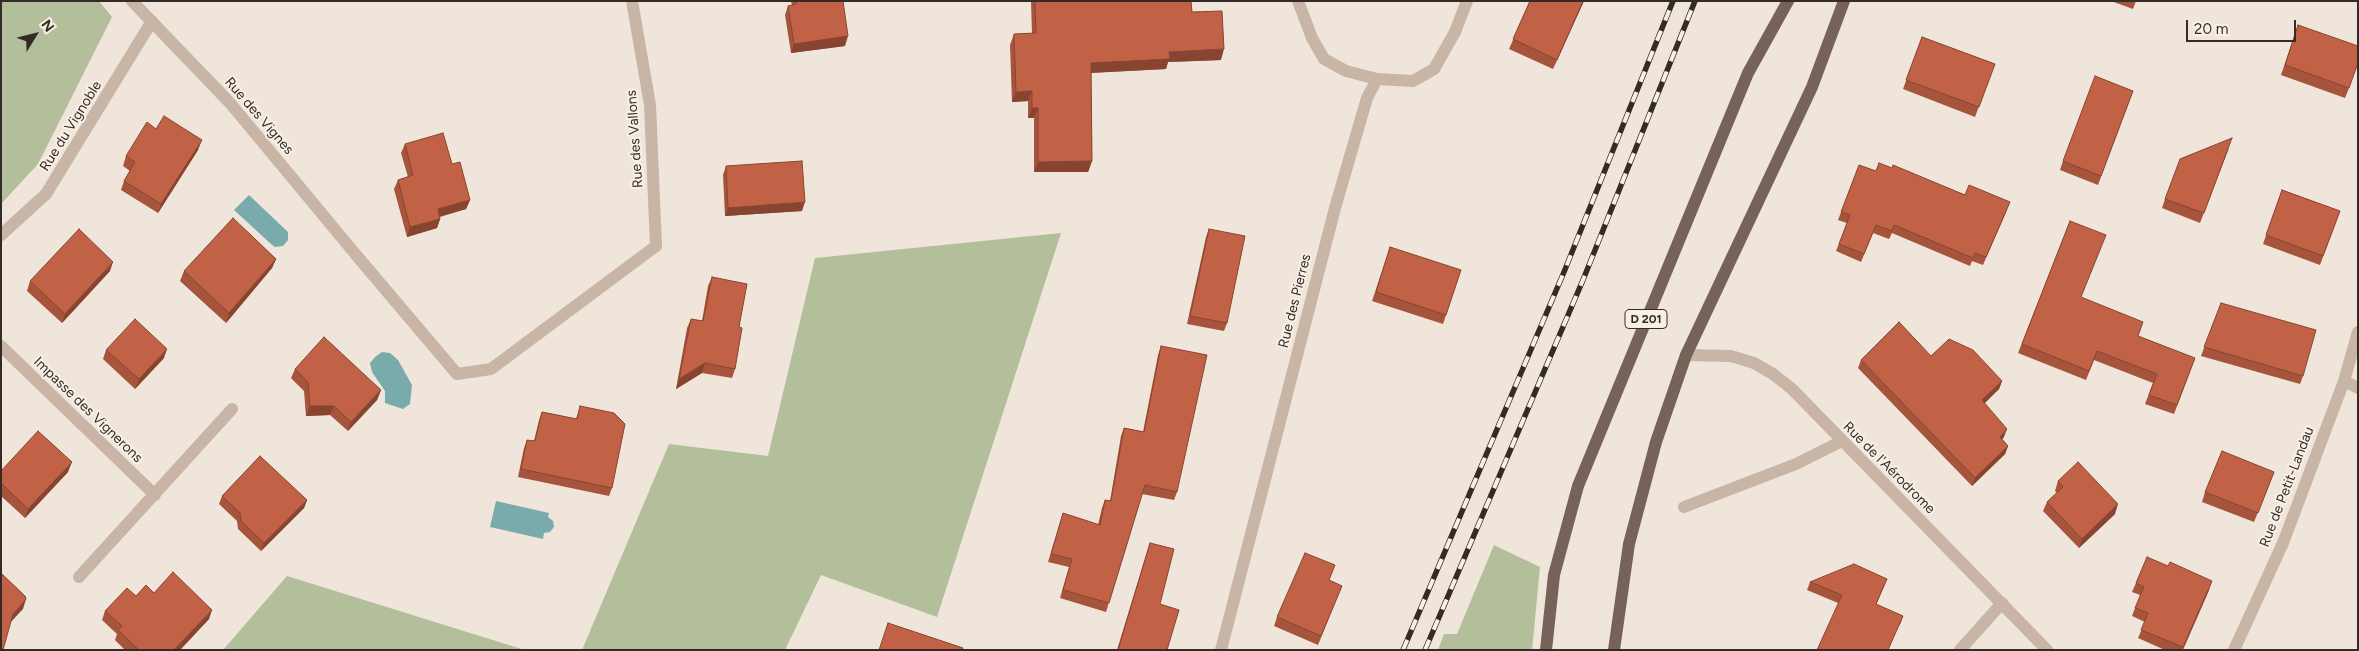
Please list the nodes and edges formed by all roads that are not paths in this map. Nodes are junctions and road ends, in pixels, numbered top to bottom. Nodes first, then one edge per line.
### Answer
1 (132, 1) edge
2 (632, 1) edge
3 (1298, 1) edge
4 (1467, 1) edge
5 (1788, 1) edge
6 (1844, 1) edge
7 (152, 21) junction
8 (1377, 79) junction
9 (1, 235) edge
10 (656, 246) joint
11 (2358, 332) edge
12 (1, 346) edge
13 (1686, 355) junction
14 (2344, 381) junction
15 (2358, 388) edge
16 (232, 409) dead end
17 (1842, 441) junction
18 (155, 496) junction
19 (1684, 506) dead end
20 (79, 577) dead end
21 (2002, 603) junction
22 (1221, 650) edge
23 (1546, 650) edge
24 (1614, 650) edge
25 (1960, 650) edge
26 (2047, 650) edge
27 (2234, 650) edge

1 - 7 street, Rue des Vignes
2 - 10 street, Rue des Vallons
3 - 8 street
4 - 8 street
5 - 23 main road, D 201
6 - 13 main road
7 - 9 street, Rue du Vignoble
7 - 10 street, Rue des Vignes
8 - 22 street, Rue des Pierres
11 - 14 street, Rue de Petit-Landau
12 - 18 street, Impasse des Vignerons
13 - 17 street, Rue de l'Aérodrome
13 - 24 main road
14 - 15 street
14 - 27 street, Rue de Petit-Landau
16 - 18 street
17 - 19 street
17 - 21 street, Rue de l'Aérodrome
18 - 20 street
21 - 25 street
21 - 26 street, Rue de l'Aérodrome

